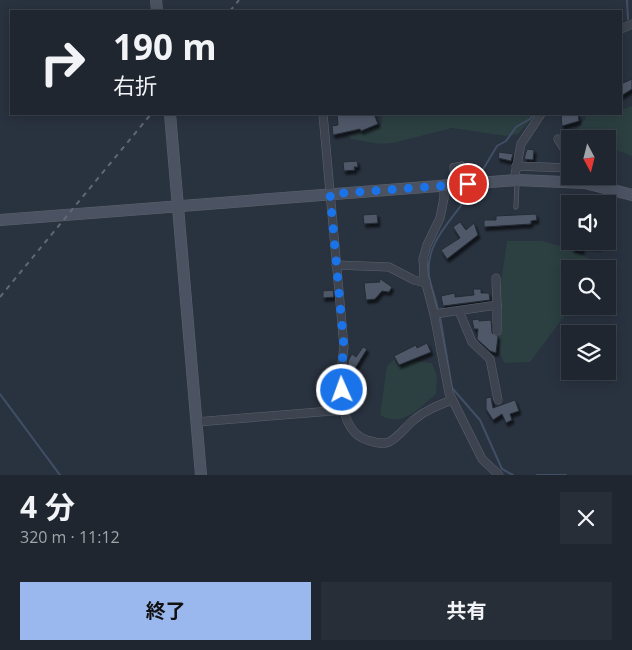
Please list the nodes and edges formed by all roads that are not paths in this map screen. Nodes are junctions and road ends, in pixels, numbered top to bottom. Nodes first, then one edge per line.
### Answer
1 (170, 115) edge
2 (323, 115) edge
3 (540, 115) edge
4 (558, 140) dead end
5 (561, 144) edge
6 (462, 164) dead end
7 (516, 166) junction
8 (561, 168) edge
9 (561, 179) edge
10 (516, 180) junction
11 (448, 185) junction
12 (598, 185) edge
13 (330, 194) junction
14 (632, 195) edge
15 (178, 205) junction
16 (516, 207) dead end
17 (0, 220) edge
18 (336, 265) junction
19 (496, 278) dead end
20 (426, 283) junction
21 (497, 305) junction
22 (459, 311) junction
23 (434, 314) junction
24 (496, 331) dead end
25 (452, 400) junction
26 (498, 400) dead end
27 (344, 410) junction
28 (196, 422) junction
29 (201, 475) edge
30 (499, 475) edge

1 - 15 street
2 - 13 street
3 - 7 street
4 - 5 street
6 - 11 lane
7 - 8 street
7 - 10 street
9 - 10 street
10 - 11 street
10 - 16 lane
11 - 13 street
11 - 20 street
12 - 14 street
13 - 15 street
13 - 18 street
15 - 17 street
15 - 28 street
18 - 20 street
18 - 27 street
19 - 21 street
20 - 23 street
21 - 22 street
21 - 24 street
22 - 23 street
22 - 26 street
23 - 25 street
25 - 27 street
25 - 30 street
27 - 28 street
28 - 29 street

